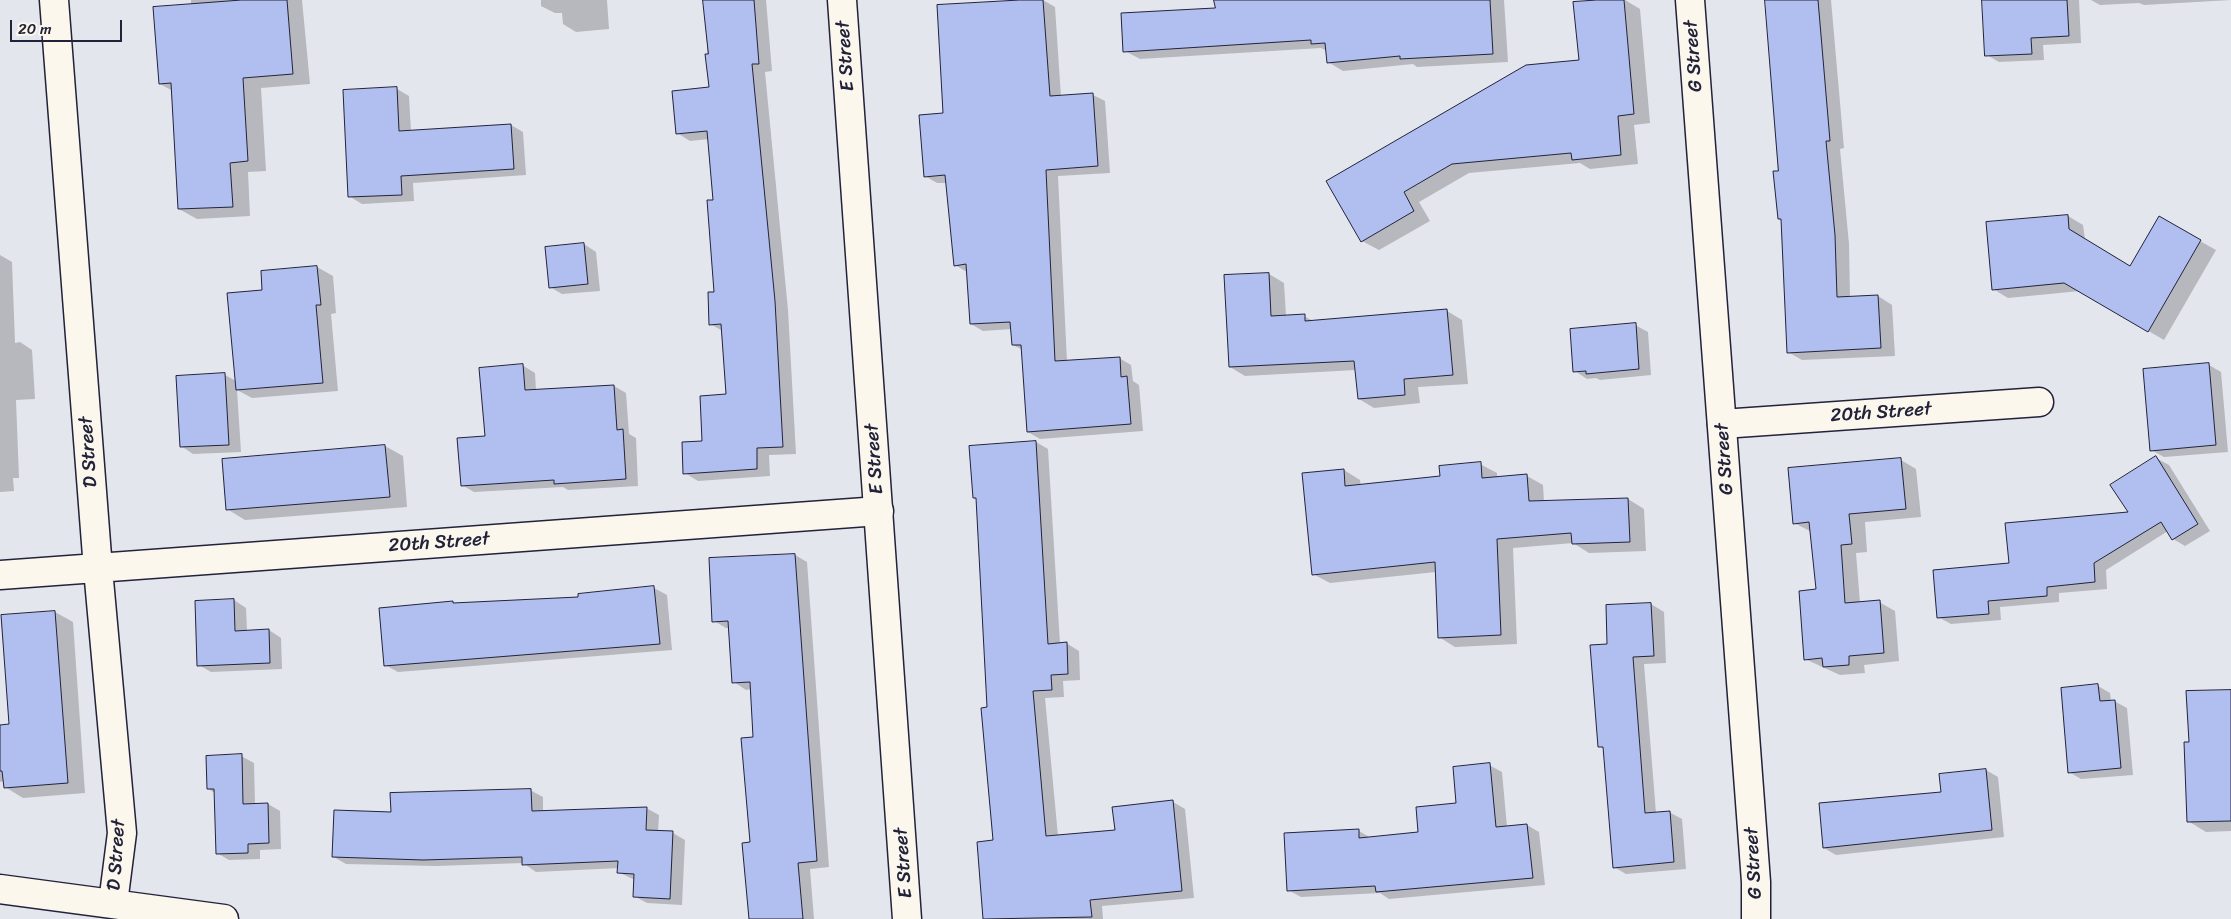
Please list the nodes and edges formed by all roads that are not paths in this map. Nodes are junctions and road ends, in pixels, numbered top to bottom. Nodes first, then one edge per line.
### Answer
1 (54, 0) edge
2 (842, 0) edge
3 (1690, 0) edge
4 (2040, 402) dead end
5 (1722, 424) junction
6 (879, 511) junction
7 (98, 569) junction
8 (0, 575) edge
9 (0, 889) edge
10 (114, 903) junction
11 (224, 919) edge
12 (908, 919) edge
13 (1756, 919) edge

1 - 7 street, D Street
2 - 6 street, E Street
3 - 5 street, G Street
4 - 5 street, 20th Street
5 - 13 street, G Street
6 - 7 street, 20th Street
6 - 12 street, E Street
7 - 8 street, 20th Street
7 - 10 street, D Street
9 - 10 street
10 - 11 street

